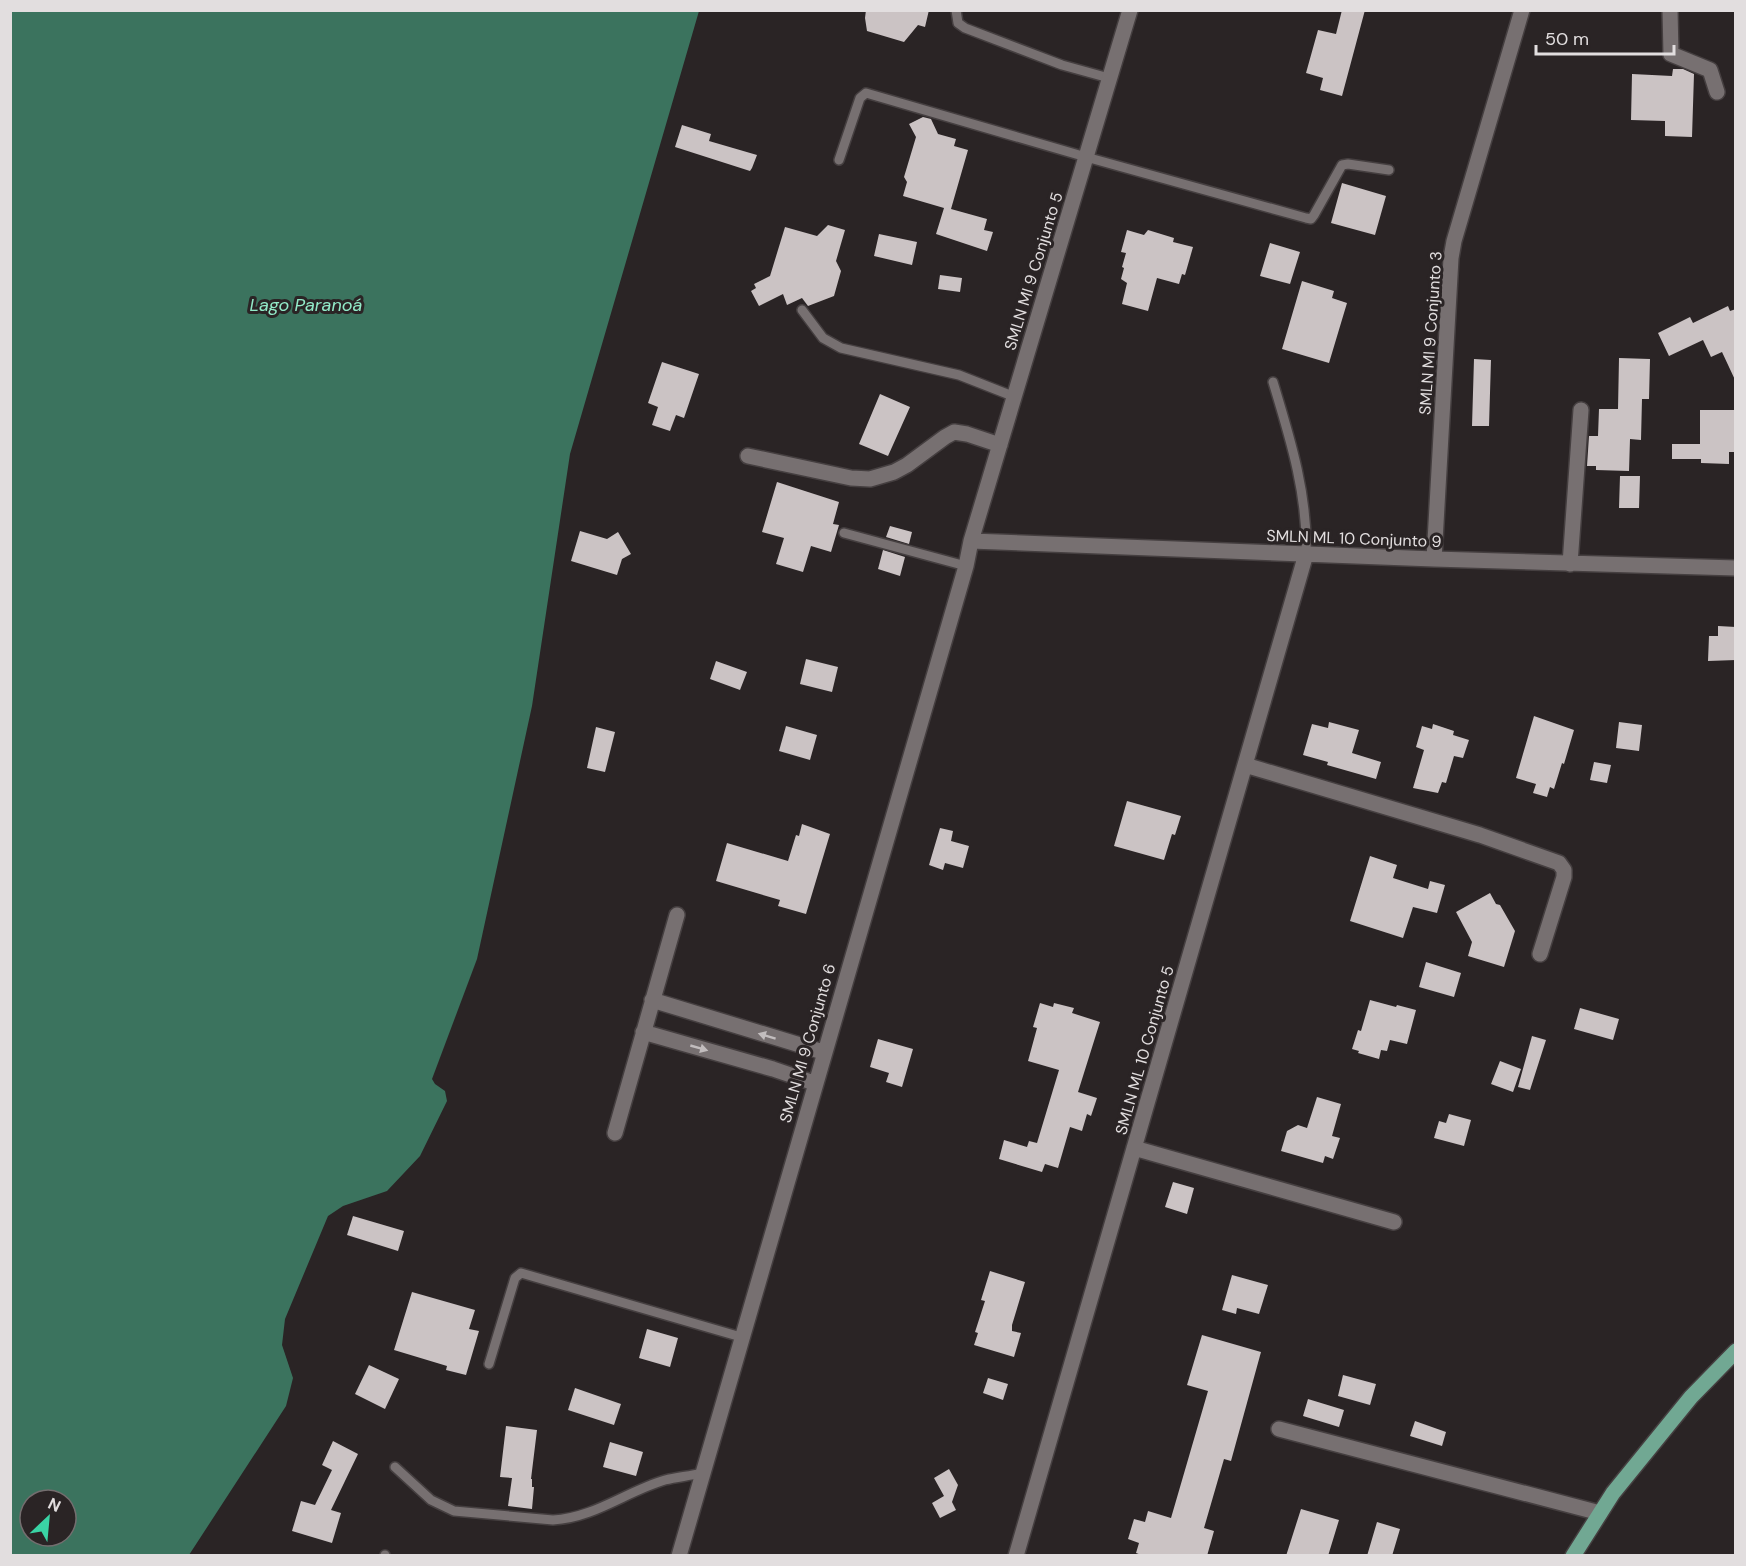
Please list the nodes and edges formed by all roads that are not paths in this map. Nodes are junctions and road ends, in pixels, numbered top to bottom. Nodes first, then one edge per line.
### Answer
1 (956, 10) edge
2 (1130, 10) edge
3 (1522, 10) edge
4 (1670, 10) edge
5 (1109, 78) junction
6 (1717, 92) dead end
7 (1086, 158) junction
8 (838, 160) dead end
9 (1389, 170) dead end
10 (802, 310) dead end
11 (1273, 382) dead end
12 (1015, 397) junction
13 (1581, 410) dead end
14 (1000, 445) junction
15 (748, 456) dead end
16 (844, 533) dead end
17 (971, 541) junction
18 (1306, 554) junction
19 (1434, 560) junction
20 (1570, 564) junction
21 (966, 566) junction
22 (1736, 568) edge
23 (1245, 765) junction
24 (677, 915) dead end
25 (1540, 954) dead end
26 (652, 1000) junction
27 (643, 1032) junction
28 (823, 1052) junction
29 (814, 1083) junction
30 (615, 1132) dead end
31 (1134, 1148) junction
32 (1394, 1222) dead end
33 (741, 1337) junction
34 (1736, 1351) edge
35 (489, 1364) dead end
36 (1279, 1429) dead end
37 (395, 1467) dead end
38 (702, 1473) junction
39 (1600, 1513) junction
40 (679, 1556) edge
41 (1016, 1556) edge
42 (1573, 1556) edge

1 - 5 lane
2 - 5 street, SMLN MI 9 Conjunto 5
3 - 19 street, SMLN MI 9 Conjunto 3
4 - 6 street
5 - 7 street, SMLN MI 9 Conjunto 5
7 - 8 lane
7 - 9 lane
7 - 12 street, SMLN MI 9 Conjunto 5
10 - 12 lane
11 - 18 lane
12 - 14 street, SMLN MI 9 Conjunto 5
13 - 20 street
14 - 15 street
14 - 17 street, SMLN MI 9 Conjunto 5
16 - 21 lane
17 - 18 street, SMLN ML 10 Conjunto 9
17 - 21 street, SMLN MI 9 Conjunto 6
18 - 19 street, SMLN ML 10 Conjunto 9
18 - 23 street, SMLN ML 10 Conjunto 5
19 - 20 street, SMLN ML 10 Conjunto 9
20 - 22 street, SMLN ML 10 Conjunto 9
21 - 28 street, SMLN MI 9 Conjunto 6
23 - 25 street
23 - 31 street, SMLN ML 10 Conjunto 5
24 - 26 street
26 - 27 street
28 -> 26 street
27 -> 29 street
27 - 30 street
28 - 29 street, SMLN MI 9 Conjunto 6
29 - 33 street, SMLN MI 9 Conjunto 6
31 - 32 street
31 - 41 street, SMLN ML 10 Conjunto 5
33 - 35 lane
33 - 38 street, SMLN MI 9 Conjunto 6
34 - 39 main road
36 - 39 street
37 - 38 lane
38 - 40 street, SMLN MI 9 Conjunto 6
39 - 42 main road

